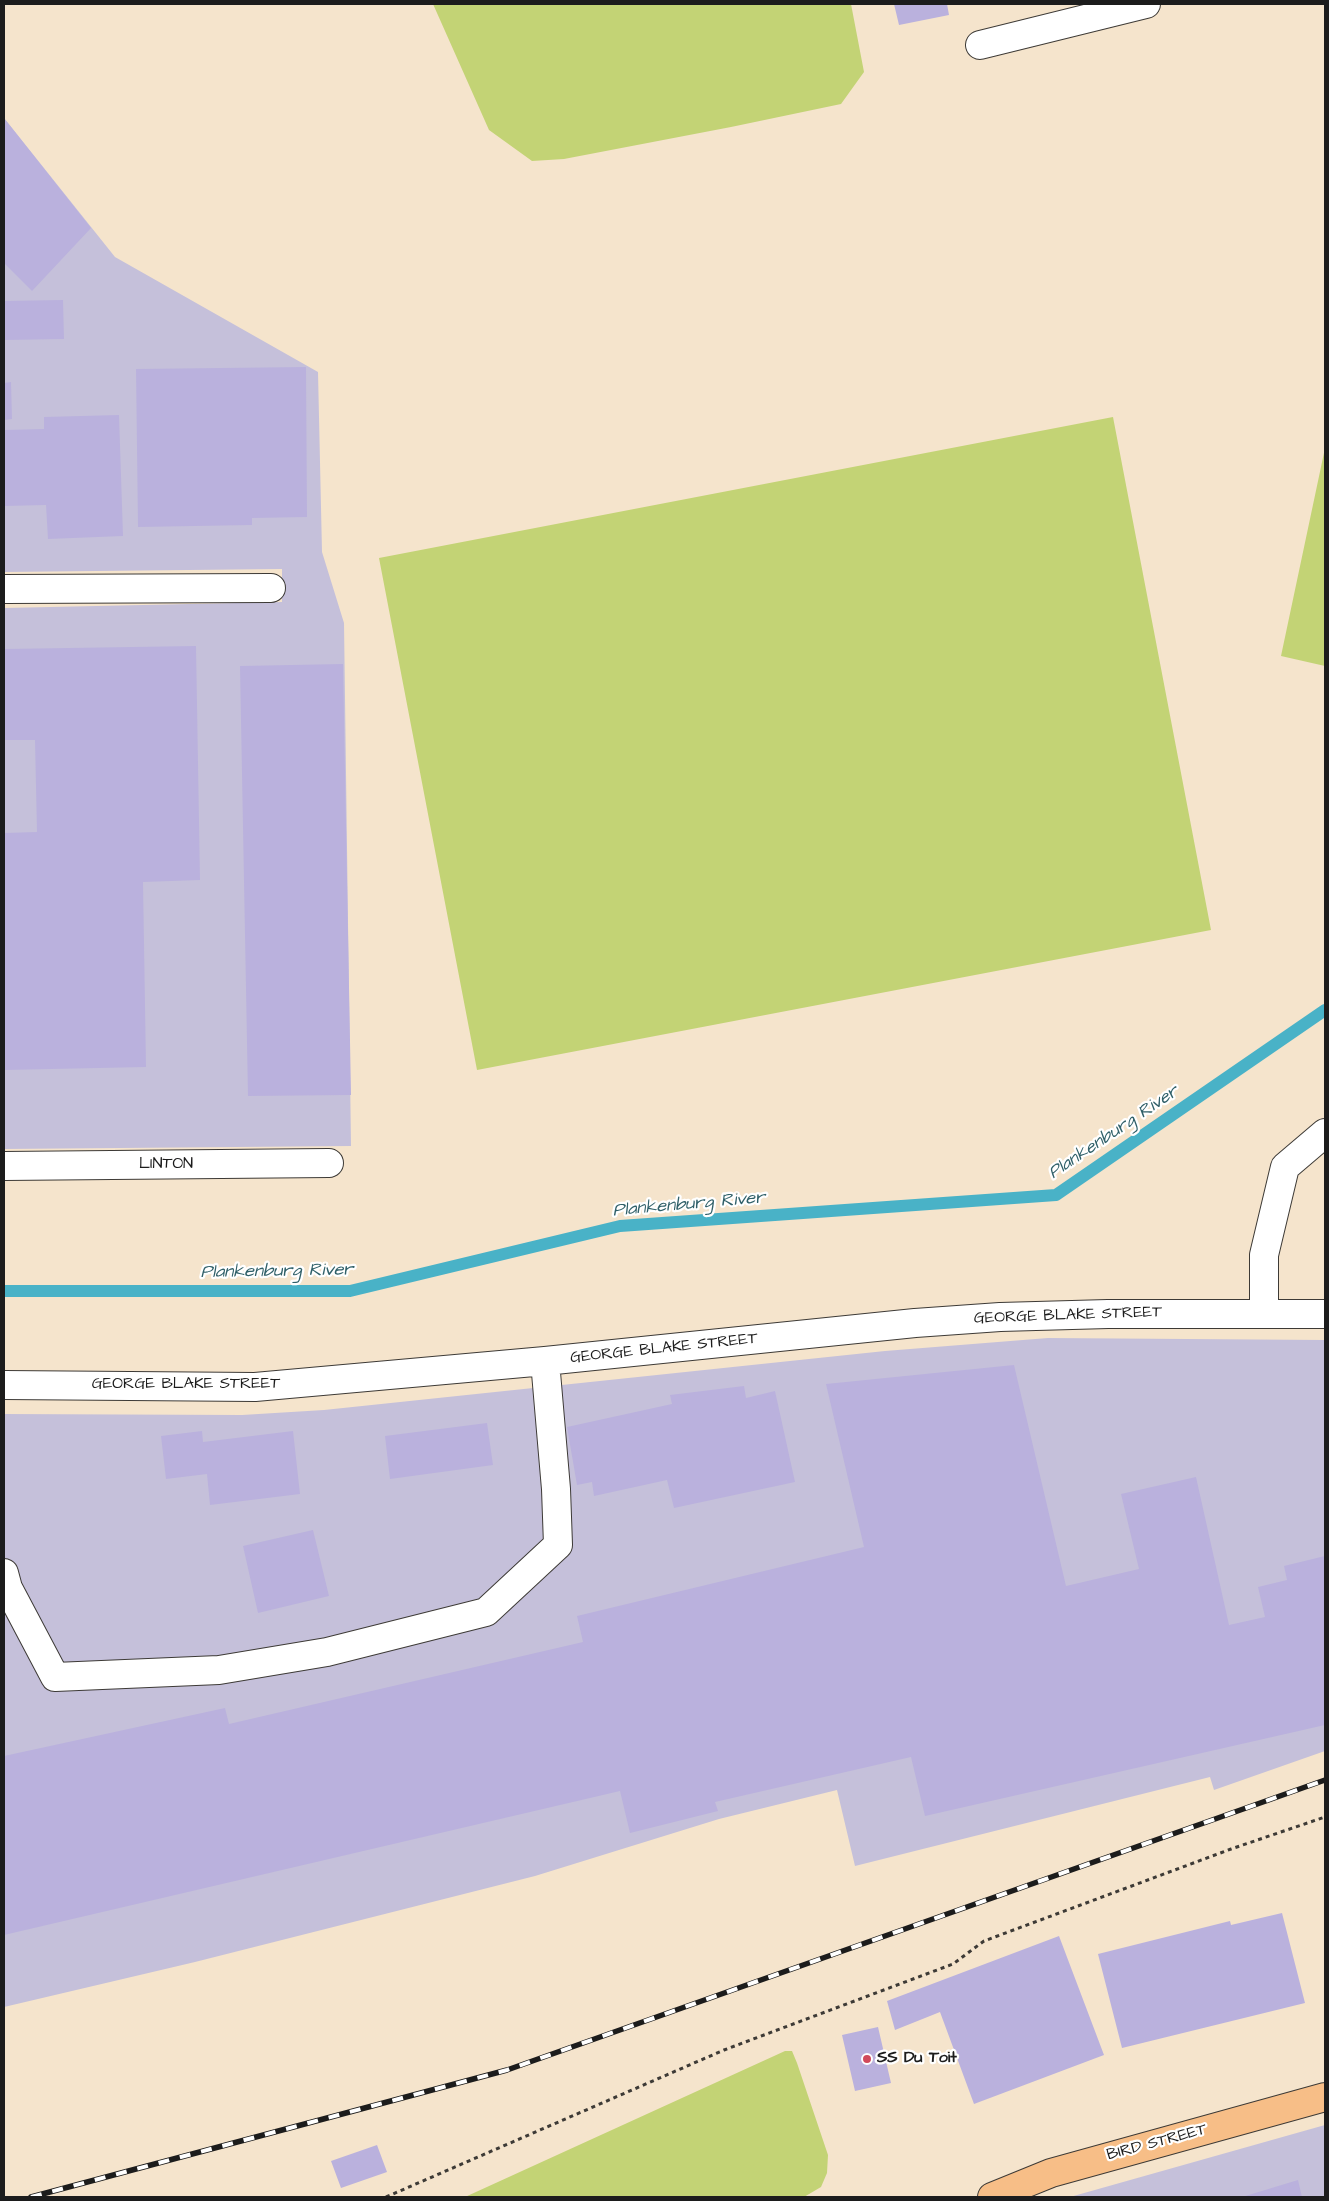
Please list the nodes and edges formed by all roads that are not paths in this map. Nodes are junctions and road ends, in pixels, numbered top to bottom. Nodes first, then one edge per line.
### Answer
1 (1146, 4) edge
2 (980, 45) dead end
3 (271, 588) dead end
4 (4, 589) edge
5 (1324, 1135) edge
6 (329, 1163) dead end
7 (4, 1166) edge
8 (1264, 1314) junction
9 (1325, 1314) edge
10 (545, 1361) junction
11 (4, 1385) edge
12 (4, 1573) edge
13 (1325, 2097) edge
14 (992, 2197) edge

1 - 2 street
3 - 4 street
5 - 8 street
6 - 7 street, LINTON
8 - 9 street, GEORGE BLAKE STREET
8 - 10 street, GEORGE BLAKE STREET
10 - 11 street, GEORGE BLAKE STREET
10 - 12 street
13 - 14 main road, BIRD STREET

